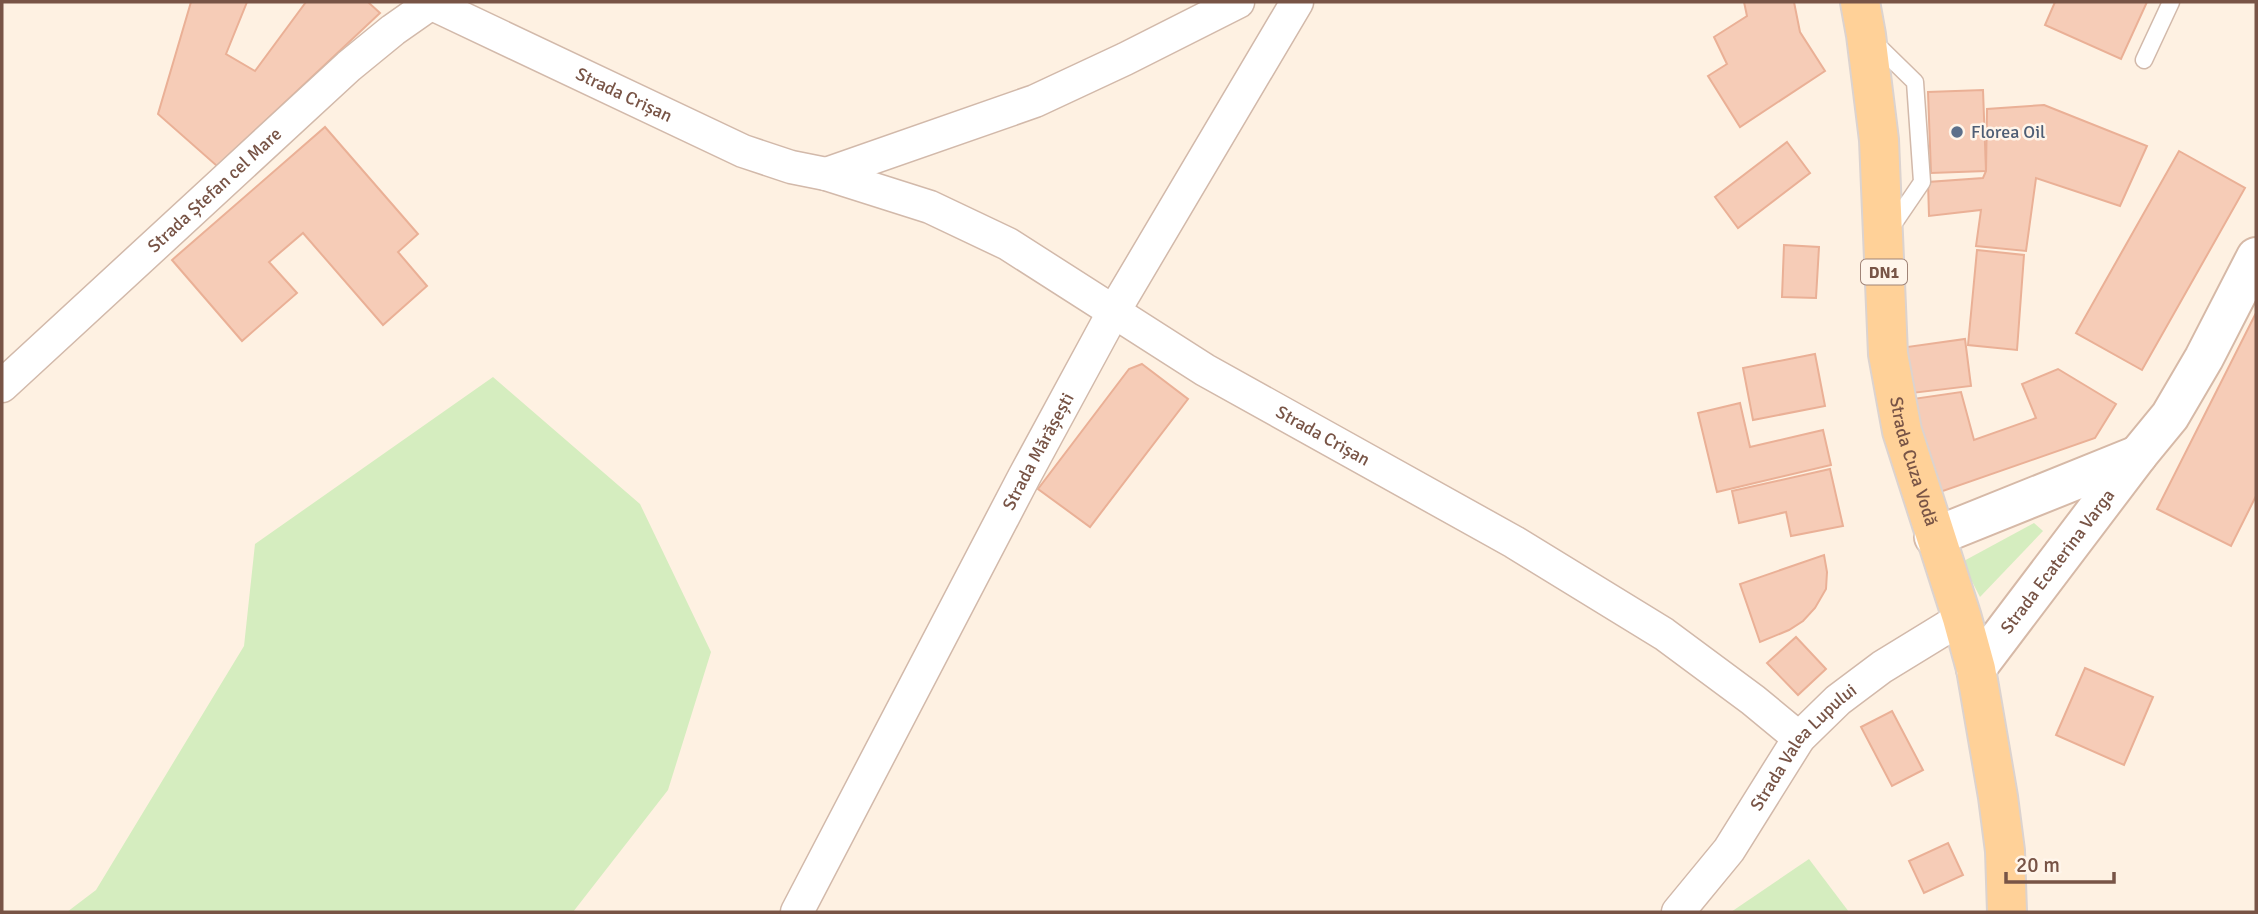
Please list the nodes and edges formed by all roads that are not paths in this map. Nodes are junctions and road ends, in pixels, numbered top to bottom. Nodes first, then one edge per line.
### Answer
1 (430, 2) edge
2 (1238, 2) edge
3 (1297, 2) edge
4 (2171, 2) edge
5 (1863, 18) edge
6 (2144, 60) dead end
7 (827, 174) junction
8 (2256, 257) edge
9 (1114, 311) junction
10 (2, 386) edge
11 (2138, 455) junction
12 (1934, 537) junction
13 (1962, 618) junction
14 (1976, 669) junction
15 (1799, 738) junction
16 (797, 912) edge
17 (1678, 912) edge
18 (2007, 912) edge

1 - 7 street, Strada Crișan
1 - 10 street, Strada Ștefan cel Mare
2 - 7 street
3 - 9 street, Strada Mărășești
4 - 6 lane
5 - 12 main road, Strada Cuza Vodă / DN1
7 - 9 street, Strada Crișan
8 - 11 main road, Strada Ecaterina Varga
9 - 15 street, Strada Crișan
9 - 16 street, Strada Mărășești
11 - 12 main road, Strada Ecaterina Varga
11 - 14 main road, Strada Ecaterina Varga
12 - 13 main road, Strada Cuza Vodă / DN1
13 - 14 main road, Strada Cuza Vodă / DN1
13 - 15 street, Strada Valea Lupului
14 - 18 main road, Strada Cuza Vodă / DN1
15 - 17 street, Strada Valea Lupului

